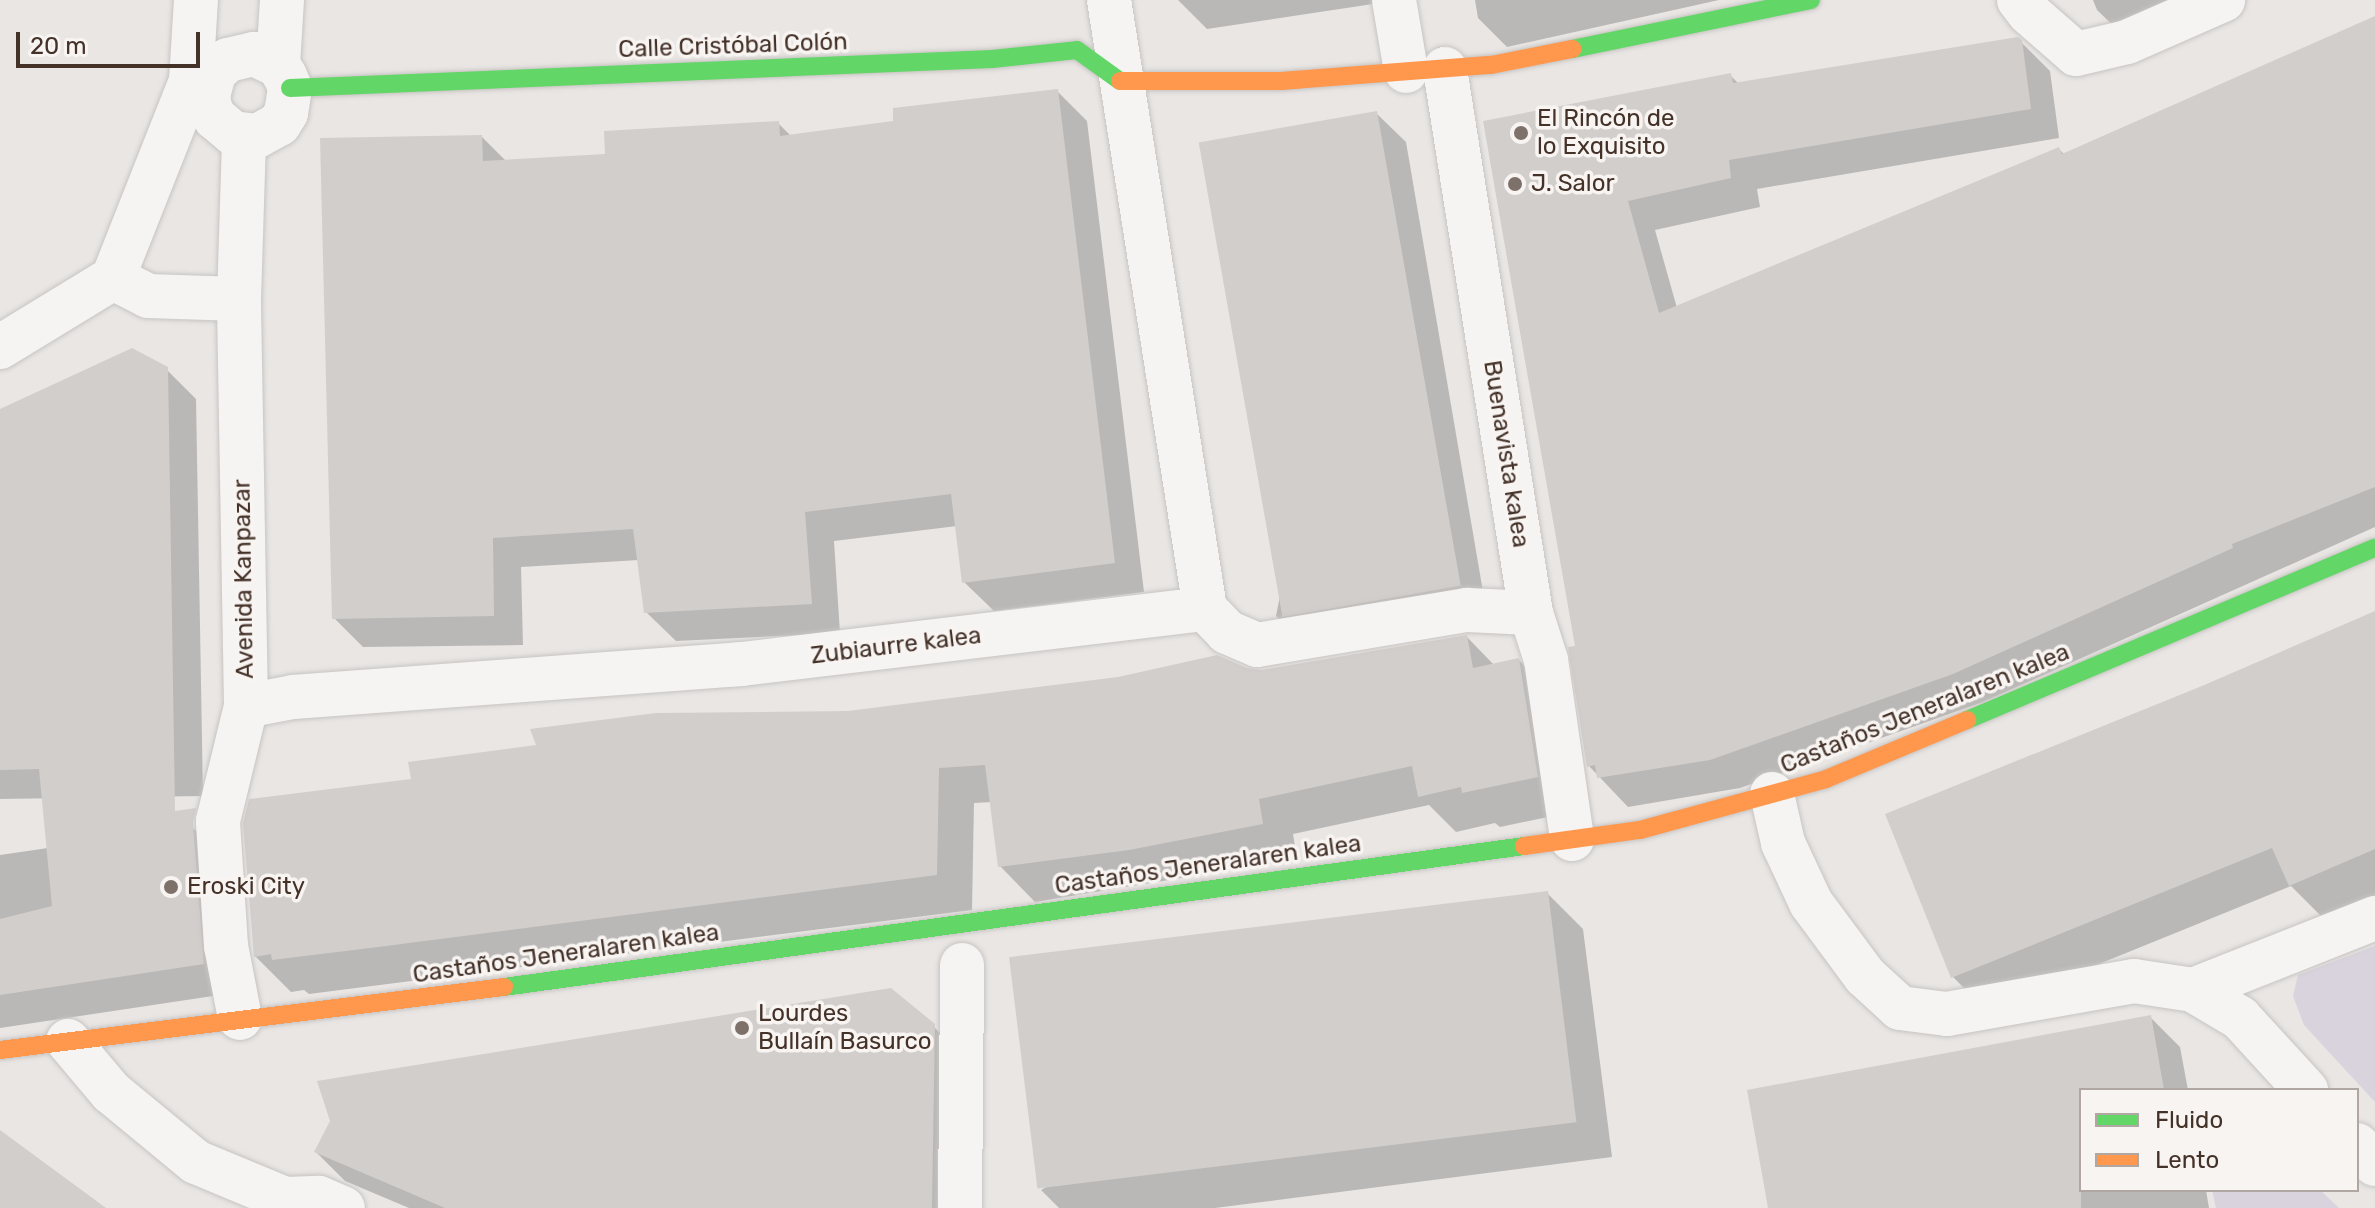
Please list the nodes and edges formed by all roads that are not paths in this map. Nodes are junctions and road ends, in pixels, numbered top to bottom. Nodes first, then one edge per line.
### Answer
1 (198, 0) edge
2 (282, 0) edge
3 (1109, 0) edge
4 (1394, 0) edge
5 (1811, 0) edge
6 (2019, 0) edge
7 (2223, 0) edge
8 (1740, 6) edge
9 (1426, 70) junction
10 (216, 71) junction
11 (284, 77) junction
12 (1122, 82) junction
13 (183, 106) junction
14 (244, 136) junction
15 (113, 278) junction
16 (239, 299) junction
17 (0, 347) edge
18 (2375, 548) edge
19 (1205, 609) junction
20 (1531, 613) junction
21 (246, 706) junction
22 (1772, 794) junction
23 (1572, 839) junction
24 (2375, 918) edge
25 (962, 965) dead end
26 (2193, 990) junction
27 (240, 1018) junction
28 (68, 1041) junction
29 (0, 1050) edge
30 (2304, 1088) edge
31 (2359, 1147) edge
32 (2375, 1164) edge
33 (282, 1204) edge
34 (343, 1208) edge
35 (960, 1208) edge

1 - 10 street
1 - 13 street
2 - 11 street
3 - 12 street
4 - 9 street, Buenavista kalea
5 - 8 street
6 - 7 street
8 - 9 street
9 - 12 street
9 - 20 street, Buenavista kalea
10 - 11 street
10 - 13 street
10 - 14 street
11 - 12 street, Calle Cristóbal Colón
11 - 14 street
12 - 19 street
13 - 15 street
14 - 16 street, Avenida Kanpazar
15 - 16 street
15 - 17 street
16 - 21 street, Avenida Kanpazar
18 - 22 street, Castaños Jeneralaren kalea
19 - 20 street
19 - 21 street, Zubiaurre kalea
20 - 23 street, Buenavista kalea
21 - 27 street, Avenida Kanpazar
22 - 23 street, Castaños Jeneralaren kalea
22 - 26 street
23 - 27 street, Castaños Jeneralaren kalea
24 - 26 street
25 - 35 street
26 - 30 street
27 - 28 street, Castaños Jeneralaren kalea
28 - 29 street, Castaños Jeneralaren kalea
28 - 33 street
31 - 32 street
33 - 34 street

